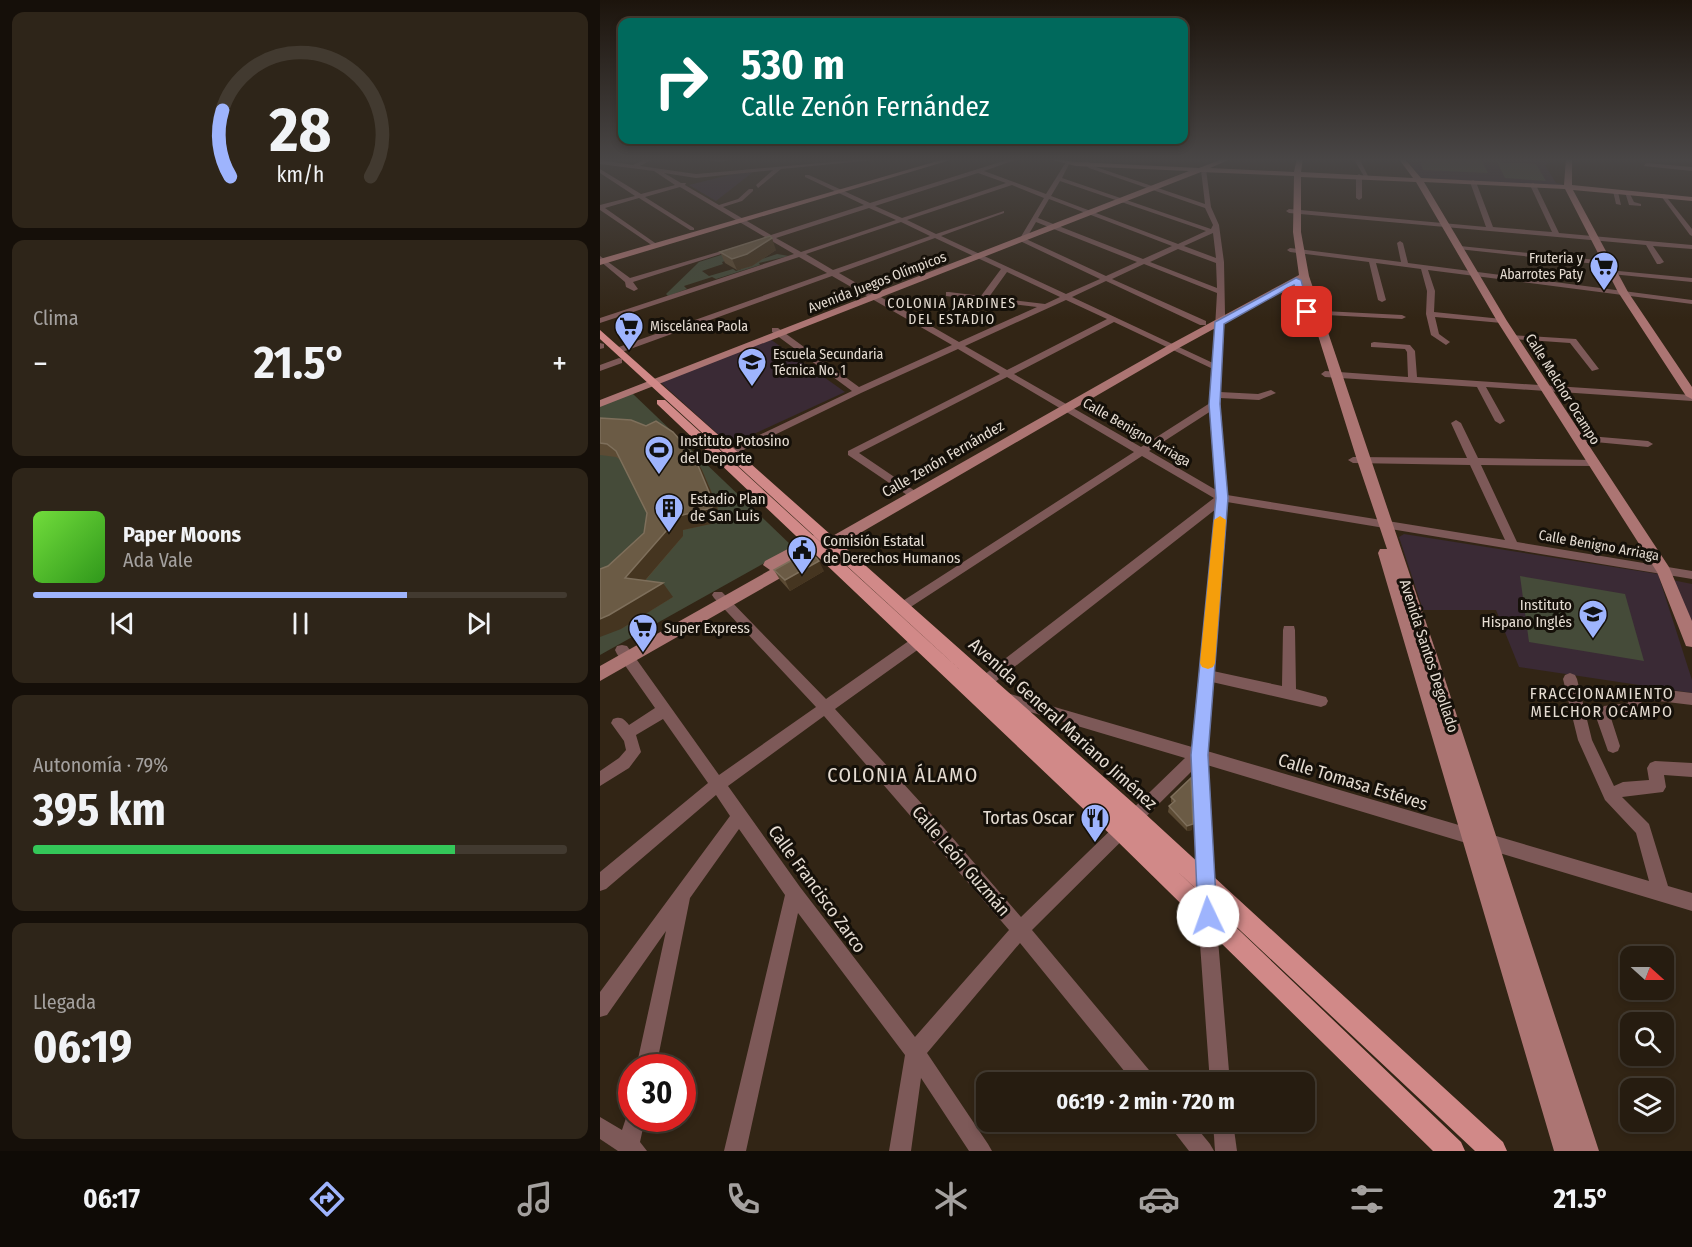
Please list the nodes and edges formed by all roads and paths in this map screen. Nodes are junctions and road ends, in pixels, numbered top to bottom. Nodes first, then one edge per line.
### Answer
1 (1293, 211) edge
2 (607, 212) edge
3 (665, 212) edge
4 (727, 212) edge
5 (759, 212) edge
6 (849, 212) edge
7 (884, 212) edge
8 (927, 212) edge
9 (1002, 212) dead end
10 (1039, 212) edge
11 (1089, 212) joint
12 (1159, 212) edge
13 (1209, 212) edge
14 (1300, 212) edge
15 (1437, 212) edge
16 (1484, 212) edge
17 (1546, 212) edge
18 (1580, 212) edge
19 (1676, 212) edge
20 (738, 218) junction
21 (1035, 219) junction
22 (902, 220) junction
23 (1053, 226) junction
24 (1446, 226) junction
25 (692, 229) junction
26 (1212, 229) junction
27 (1491, 230) junction
28 (1692, 234) edge
29 (935, 236) junction
30 (1557, 236) junction
31 (771, 237) junction
32 (1024, 237) junction
33 (1593, 238) junction
34 (759, 241) edge
35 (653, 243) junction
36 (1400, 243) dead end
37 (1648, 243) junction
38 (748, 244) edge
39 (1176, 245) junction
40 (1692, 247) edge
41 (1460, 248) junction
42 (1294, 250) junction
43 (800, 254) junction
44 (976, 255) junction
45 (601, 259) edge
46 (1143, 260) junction
47 (1372, 261) junction
48 (1220, 262) junction
49 (1606, 262) junction
50 (1660, 262) dead end
51 (1405, 265) junction
52 (1005, 268) junction
53 (1424, 268) junction
54 (1611, 272) junction
55 (832, 273) junction
56 (1299, 273) junction
57 (1475, 275) junction
58 (1105, 277) junction
59 (1692, 280) edge
60 (629, 281) junction
61 (634, 289) dead end
62 (1220, 292) junction
63 (1623, 292) junction
64 (949, 294) dead end
65 (872, 296) junction
66 (983, 298) junction
67 (1062, 298) junction
68 (1382, 300) dead end
69 (1692, 302) edge
70 (1045, 306) junction
71 (976, 308) dead end
72 (1311, 312) junction
73 (1430, 314) junction
74 (1402, 317) dead end
75 (1220, 318) junction
76 (1114, 319) junction
77 (600, 321) edge
78 (1502, 321) junction
79 (1203, 323) junction
80 (777, 332) junction
81 (1513, 337) junction
82 (1446, 342) dead end
83 (958, 345) junction
84 (1170, 345) junction
85 (1374, 345) dead end
86 (606, 347) edge
87 (600, 368) edge
88 (1218, 368) junction
89 (1595, 369) dead end
90 (1006, 373) junction
91 (1330, 374) junction
92 (1413, 379) junction
93 (647, 382) junction
94 (1480, 384) junction
95 (1544, 387) junction
96 (858, 391) junction
97 (1271, 393) dead end
98 (1692, 397) edge
99 (600, 398) edge
100 (1215, 399) junction
101 (600, 404) edge
102 (1063, 406) junction
103 (1500, 421) dead end
104 (1456, 423) dead end
105 (1577, 438) junction
106 (1648, 444) dead end
107 (1140, 451) junction
108 (726, 454) junction
109 (1358, 460) junction
110 (1475, 463) junction
111 (1593, 464) junction
112 (910, 492) junction
113 (1222, 498) junction
114 (1381, 524) junction
115 (821, 543) junction
116 (1514, 545) junction
117 (1664, 571) junction
118 (1692, 576) edge
119 (722, 598) junction
120 (902, 607) junction
121 (1289, 630) dead end
122 (1692, 641) edge
123 (918, 642) junction
124 (625, 654) junction
125 (600, 662) edge
126 (600, 674) edge
127 (1207, 675) junction
128 (1570, 679) dead end
129 (985, 682) junction
130 (1289, 694) junction
131 (1003, 698) junction
132 (1692, 699) edge
133 (1321, 701) dead end
134 (825, 707) junction
135 (663, 711) junction
136 (1613, 746) dead end
137 (1199, 755) junction
138 (1692, 770) edge
139 (600, 779) edge
140 (717, 785) junction
141 (1610, 795) junction
142 (740, 815) junction
143 (1134, 817) junction
144 (1121, 831) junction
145 (1482, 841) junction
146 (600, 883) edge
147 (1206, 886) junction
148 (794, 893) junction
149 (1661, 893) junction
150 (683, 894) junction
151 (1692, 902) edge
152 (1208, 916) junction
153 (1021, 929) junction
154 (600, 1008) edge
155 (915, 1052) junction
156 (649, 1054) edge
157 (1138, 1072) edge
158 (1219, 1072) edge
159 (600, 1127) edge
160 (634, 1132) edge
161 (1187, 1132) edge
162 (1225, 1132) edge
163 (633, 1149) edge
164 (735, 1151) edge
165 (900, 1151) edge
166 (981, 1151) edge
167 (1203, 1151) edge
168 (1226, 1151) edge
169 (1452, 1151) edge
170 (1494, 1151) edge
171 (1567, 1151) edge
172 (1586, 1151) edge

1 - 42 street, Avenida Santos Degollado
2 - 35 street
3 - 25 street
4 - 20 street, Calle Benigno Arriaga
5 - 20 street
6 - 31 street
7 - 22 street
8 - 22 street
9 - 29 street
10 - 21 street
11 - 23 street, Avenida Juegos Olímpicos
11 - 39 street
12 - 26 street
13 - 26 street
14 - 24 street
15 - 24 street, Calle Melchor Ocampo
16 - 27 street
17 - 30 street
18 - 33 street
19 - 28 street
20 - 25 street
20 - 31 street, Calle Benigno Arriaga
20 - 35 street
21 - 23 street
21 - 32 street
22 - 29 street
22 - 43 street
23 - 32 street, Avenida Juegos Olímpicos
23 - 46 street
24 - 27 street
24 - 41 street, Calle Melchor Ocampo
25 - 35 street
26 - 39 street
26 - 48 street
27 - 30 street
29 - 44 street
29 - 55 street
30 - 33 street
31 - 34 street
31 - 43 street, Calle Benigno Arriaga
32 - 44 street, Avenida Juegos Olímpicos
32 - 58 street
33 - 37 street
33 - 49 street
35 - 45 street
36 - 51 street
37 - 40 street
37 - 50 street
38 - 60 street
39 - 46 street
39 - 48 street
41 - 49 street
41 - 57 street, Calle Melchor Ocampo
42 - 47 street
42 - 56 street, Avenida Santos Degollado
43 - 55 street, Calle Benigno Arriaga
43 - 77 street
44 - 52 street
44 - 65 street, Avenida Juegos Olímpicos
45 - 60 street
46 - 58 street
46 - 62 street
47 - 51 street
47 - 68 street
48 - 62 street
49 - 54 street
51 - 53 street
52 - 66 street
52 - 67 street
53 - 57 street
53 - 73 street
54 - 59 street
54 - 63 street
55 - 65 street, Calle Benigno Arriaga
55 - 86 street
56 - 72 street, Avenida Santos Degollado
56 - 75 street, Calle Zenón Fernández
57 - 63 street
57 - 78 street, Calle Melchor Ocampo
58 - 67 street
58 - 79 street
60 - 61 street
62 - 75 street
63 - 69 street
63 - 98 street
64 - 66 street
65 - 80 street, Avenida Juegos Olímpicos
65 - 83 street, Calle Benigno Arriaga
66 - 70 street
66 - 71 street
67 - 70 street
67 - 76 street
70 - 83 street
72 - 74 street
72 - 91 street, Avenida Santos Degollado
73 - 78 street
73 - 82 street
75 - 79 street, Calle Zenón Fernández
75 - 84 street, Calle Zenón Fernández
75 - 88 street
76 - 84 street
76 - 90 street
78 - 81 street, Calle Melchor Ocampo
79 - 84 street, Calle Zenón Fernández
80 - 93 street, Avenida Juegos Olímpicos
80 - 96 street
81 - 89 street
81 - 95 street, Calle Melchor Ocampo
83 - 90 street, Calle Benigno Arriaga
83 - 96 street
84 - 88 street
84 - 102 street, Calle Zenón Fernández
85 - 92 street
86 - 87 street
86 - 93 main road, Avenida General Mariano Jiménez
88 - 100 street
90 - 102 street, Calle Benigno Arriaga
90 - 112 street
91 - 92 street
91 - 109 street, Avenida Santos Degollado
92 - 94 street
93 - 99 street, Avenida Juegos Olímpicos
93 - 101 street, Avenida Juegos Olímpicos
93 - 108 main road, Avenida General Mariano Jiménez
94 - 95 street
94 - 103 street
95 - 98 street
95 - 105 street, Calle Melchor Ocampo
96 - 108 street
97 - 100 street
100 - 107 street
100 - 113 street
102 - 107 street, Calle Benigno Arriaga
102 - 112 street, Calle Zenón Fernández
104 - 110 street
105 - 106 street
105 - 111 street, Calle Melchor Ocampo
107 - 113 street, Calle Benigno Arriaga
107 - 120 street
108 - 115 main road, Avenida General Mariano Jiménez
109 - 110 street
109 - 114 street, Avenida Santos Degollado
110 - 111 street
110 - 116 street
111 - 117 street, Calle Melchor Ocampo
112 - 115 street, Calle Zenón Fernández
113 - 114 street, Calle Benigno Arriaga
113 - 127 street
113 - 129 street
114 - 116 street, Calle Benigno Arriaga
114 - 145 street, Avenida Santos Degollado
115 - 119 street, Calle Zenón Fernández
115 - 120 main road, Avenida General Mariano Jiménez
115 - 123 main road, Avenida General Mariano Jiménez
116 - 117 street, Calle Benigno Arriaga
117 - 118 street, Calle Benigno Arriaga
117 - 122 street, Calle Melchor Ocampo
119 - 124 street, Calle Zenón Fernández
119 - 134 street, Calle León Guzmán
120 - 129 main road, Avenida General Mariano Jiménez
121 - 130 street
123 - 134 street
123 - 144 main road, Avenida General Mariano Jiménez
124 - 125 street, Calle Zenón Fernández
124 - 126 street, Calle Zenón Fernández
124 - 135 street, Calle Francisco Zarco
127 - 130 street
127 - 137 street
128 - 141 street
129 - 131 main road, Avenida General Mariano Jiménez
130 - 133 street
131 - 137 street, Calle Tomasa Estéves
131 - 143 main road, Avenida General Mariano Jiménez
132 - 136 street
134 - 140 street
134 - 153 street, Calle León Guzmán
135 - 139 street
135 - 140 street, Calle Francisco Zarco
137 - 143 street
137 - 145 street, Calle Tomasa Estéves
137 - 147 street
138 - 141 street
140 - 142 street, Calle Francisco Zarco
140 - 146 street
141 - 149 street
142 - 148 street, Calle Francisco Zarco
142 - 150 street
143 - 144 street
143 - 147 main road, Avenida General Mariano Jiménez
144 - 152 main road, Avenida General Mariano Jiménez
144 - 153 street
145 - 149 street, Calle Tomasa Estéves
145 - 171 street, Avenida Santos Degollado
145 - 172 street, Avenida Santos Degollado
147 - 152 street
147 - 170 main road, Avenida General Mariano Jiménez
148 - 155 street, Calle Francisco Zarco
148 - 164 street
149 - 151 street, Calle Tomasa Estéves
150 - 154 street
150 - 156 street
152 - 158 street
152 - 169 main road, Avenida General Mariano Jiménez
153 - 155 street
153 - 157 street, Calle León Guzmán
155 - 165 street
155 - 166 street, Calle Francisco Zarco
159 - 163 street
160 - 163 street
161 - 167 street
162 - 168 street

